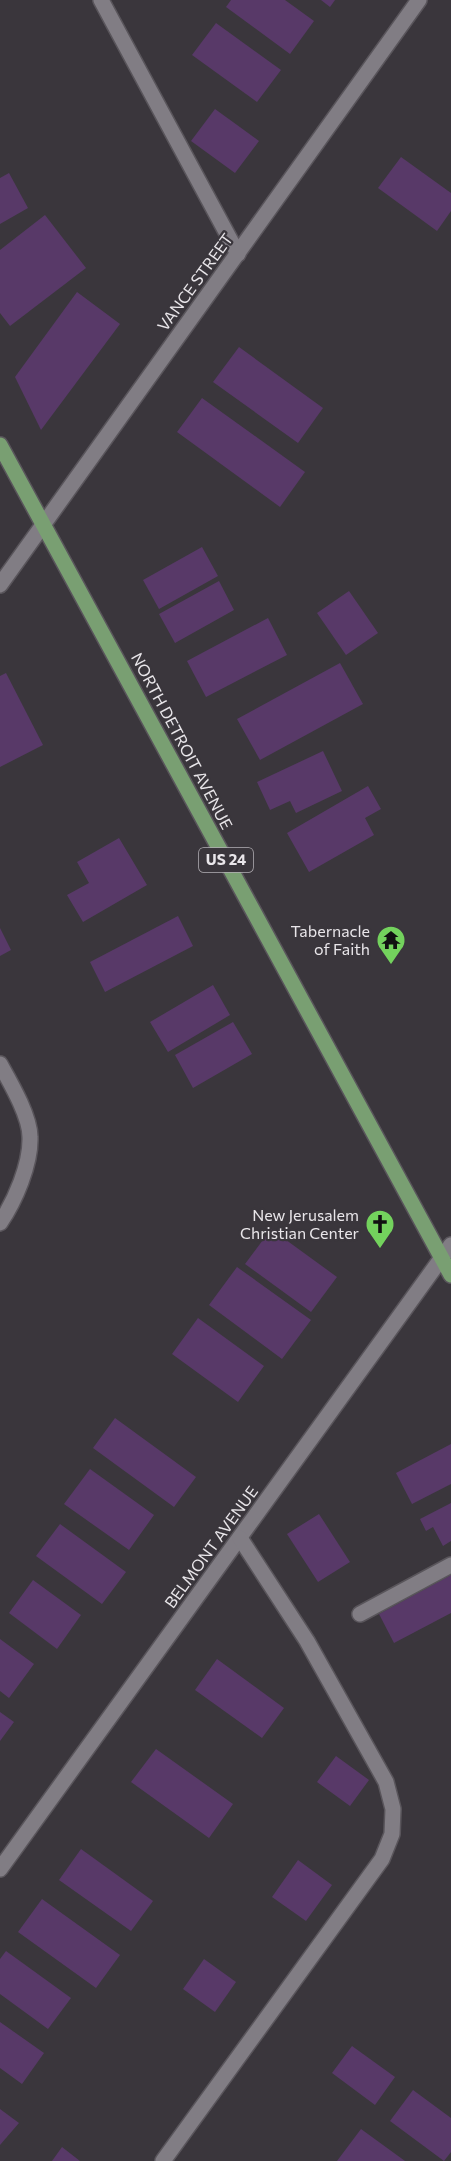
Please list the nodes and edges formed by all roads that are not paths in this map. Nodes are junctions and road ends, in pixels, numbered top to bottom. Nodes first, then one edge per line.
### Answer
1 (101, 0) edge
2 (419, 0) edge
3 (238, 254) junction
4 (0, 445) edge
5 (44, 525) junction
6 (0, 585) edge
7 (0, 1064) edge
8 (0, 1223) edge
9 (451, 1245) edge
10 (442, 1258) junction
11 (451, 1275) edge
12 (240, 1538) junction
13 (451, 1564) edge
14 (360, 1614) dead end
15 (0, 1869) edge
16 (162, 2161) edge

1 - 3 street
2 - 3 street, VANCE STREET
3 - 5 street, VANCE STREET
4 - 5 main road, NORTH DETROIT AVENUE / US 24
5 - 6 street, VANCE STREET
5 - 10 main road, NORTH DETROIT AVENUE / US 24
7 - 8 street
9 - 10 street, BELMONT AVENUE
10 - 11 main road, NORTH DETROIT AVENUE / US 24
10 - 12 street, BELMONT AVENUE
12 - 15 street, BELMONT AVENUE
12 - 16 street
13 - 14 street

